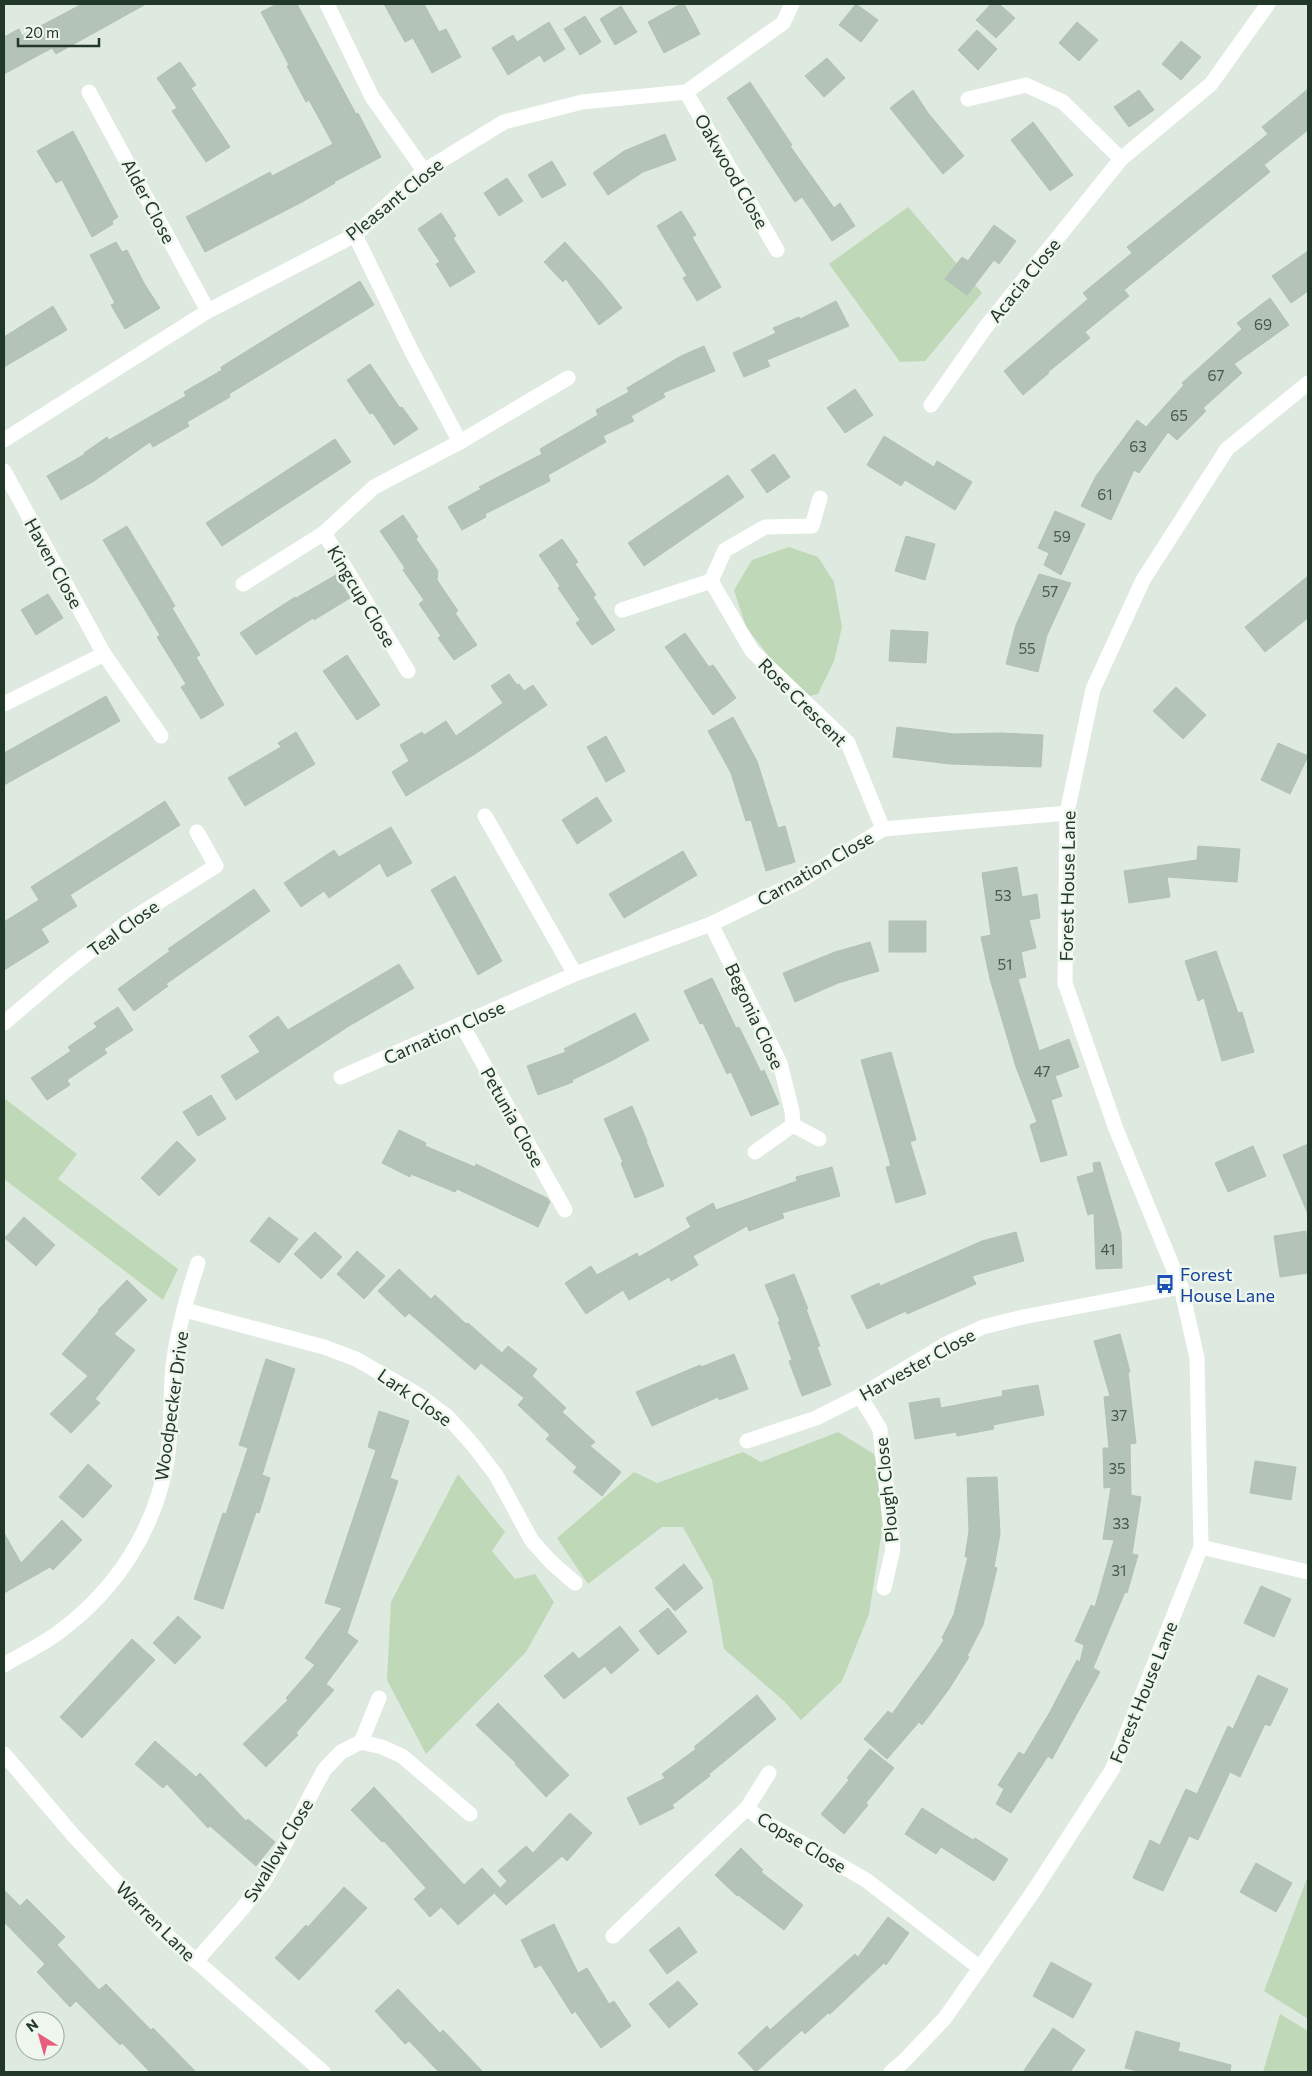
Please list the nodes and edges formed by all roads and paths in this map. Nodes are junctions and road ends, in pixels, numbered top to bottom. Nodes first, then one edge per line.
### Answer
1 (328, 4) edge
2 (792, 4) edge
3 (1268, 4) edge
4 (89, 92) dead end
5 (686, 92) junction
6 (968, 99) dead end
7 (1121, 159) junction
8 (424, 170) junction
9 (355, 235) junction
10 (777, 250) dead end
11 (208, 311) junction
12 (568, 378) dead end
13 (1308, 383) edge
14 (931, 405) dead end
15 (4, 440) edge
16 (460, 442) junction
17 (4, 471) edge
18 (820, 498) dead end
19 (324, 533) junction
20 (711, 581) junction
21 (244, 584) dead end
22 (622, 610) dead end
23 (104, 654) junction
24 (408, 671) dead end
25 (4, 704) edge
26 (161, 736) dead end
27 (1067, 813) junction
28 (485, 816) dead end
29 (884, 829) junction
30 (196, 832) dead end
31 (711, 924) junction
32 (575, 974) junction
33 (4, 1023) edge
34 (462, 1024) junction
35 (341, 1077) dead end
36 (793, 1125) junction
37 (819, 1139) dead end
38 (755, 1152) dead end
39 (565, 1210) dead end
40 (198, 1263) dead end
41 (1181, 1287) junction
42 (185, 1310) junction
43 (860, 1396) junction
44 (747, 1441) dead end
45 (1201, 1547) junction
46 (1308, 1572) edge
47 (575, 1583) dead end
48 (884, 1588) dead end
49 (4, 1665) edge
50 (379, 1698) dead end
51 (361, 1742) junction
52 (4, 1754) edge
53 (769, 1773) dead end
54 (748, 1808) junction
55 (470, 1814) dead end
56 (613, 1936) dead end
57 (196, 1961) junction
58 (980, 1968) junction
59 (323, 2072) edge
60 (891, 2072) edge

1 - 8 street
2 - 5 street, Pleasant Close
3 - 7 street, Acacia Close
4 - 11 street, Alder Close
5 - 8 street, Pleasant Close
5 - 10 street, Oakwood Close
6 - 7 street
7 - 14 street, Acacia Close
8 - 9 street, Pleasant Close
9 - 11 street, Pleasant Close
9 - 16 street
11 - 15 street, Pleasant Close
12 - 16 street, Kingcup Close
13 - 27 street, Forest House Lane
16 - 19 street, Kingcup Close
17 - 23 street, Haven Close
18 - 20 street
19 - 21 street
19 - 24 street, Kingcup Close
20 - 22 street
20 - 29 street, Rose Crescent
23 - 25 street
23 - 26 street, Haven Close
27 - 29 street, Carnation Close
27 - 41 street, Forest House Lane
28 - 32 street
29 - 31 street, Carnation Close
30 - 33 street, Teal Close
31 - 32 street, Carnation Close
31 - 36 street, Begonia Close
32 - 34 street, Carnation Close
34 - 35 street, Carnation Close
34 - 39 street, Petunia Close
36 - 37 street
36 - 38 street
40 - 42 street, Woodpecker Drive
41 - 43 street, Harvester Close
41 - 45 street, Forest House Lane
42 - 47 street, Lark Close
42 - 49 street, Woodpecker Drive
43 - 44 street, Harvester Close
43 - 48 street, Plough Close
45 - 46 street
45 - 58 street, Forest House Lane
50 - 51 street
51 - 55 street
51 - 57 street, Swallow Close
52 - 57 street, Warren Lane
53 - 54 street
54 - 56 street, Copse Close
54 - 58 street, Copse Close
57 - 59 street, Warren Lane
58 - 60 street, Forest House Lane

